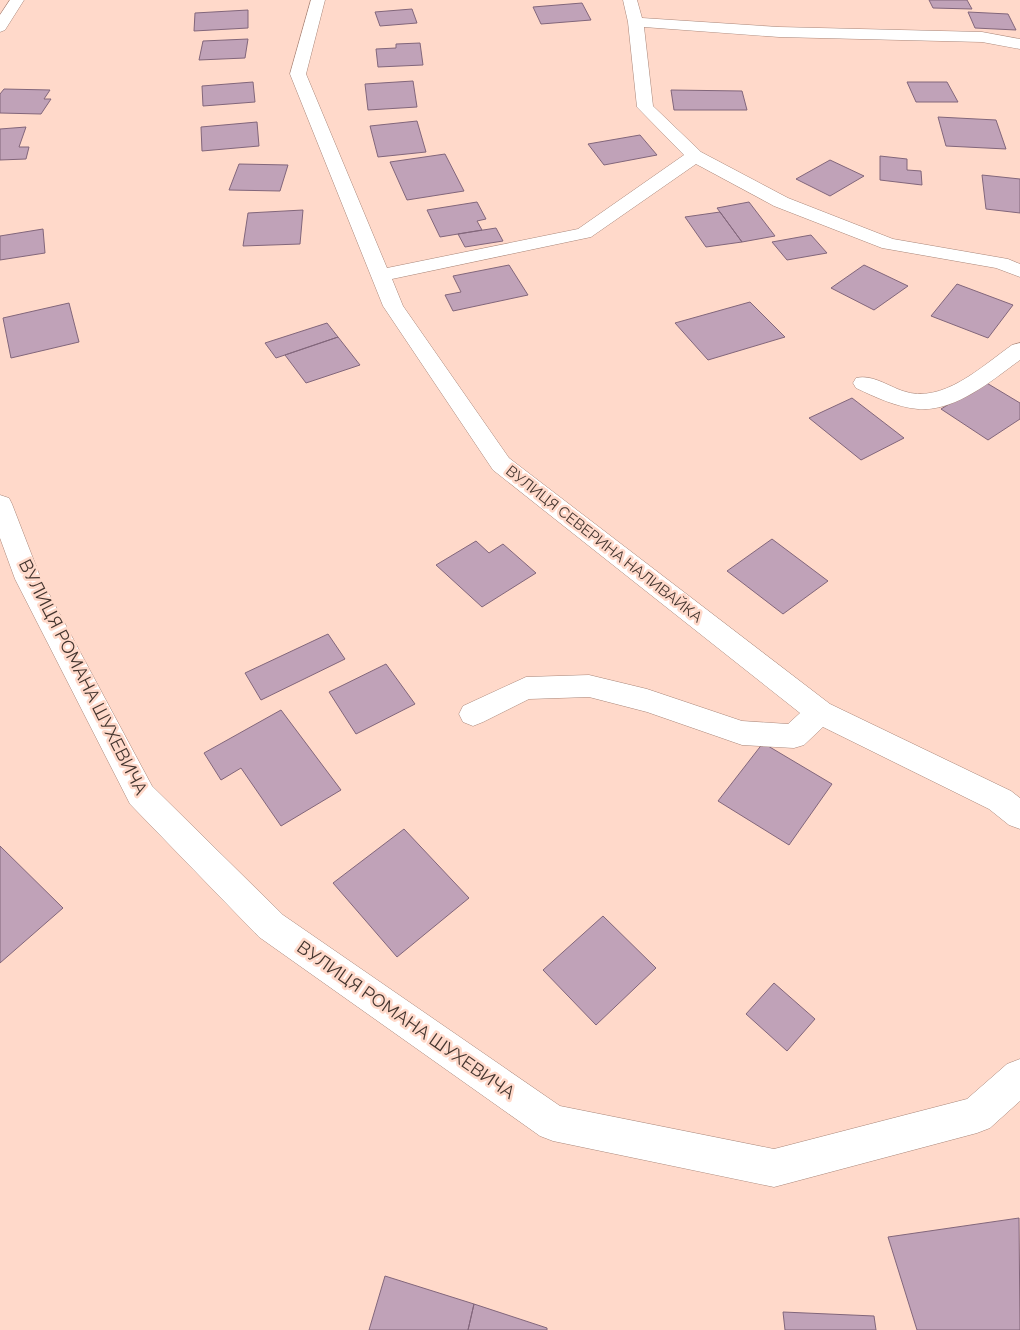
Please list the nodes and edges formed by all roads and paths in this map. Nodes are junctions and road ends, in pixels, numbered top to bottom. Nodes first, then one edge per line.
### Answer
1 (17, 0) edge
2 (318, 0) edge
3 (630, 0) edge
4 (636, 22) junction
5 (0, 27) edge
6 (1020, 44) edge
7 (694, 156) junction
8 (1020, 271) edge
9 (380, 275) junction
10 (1020, 350) edge
11 (864, 383) dead end
12 (0, 504) edge
13 (820, 712) junction
14 (473, 714) dead end
15 (1020, 816) edge
16 (1020, 1077) edge

1 - 5 street
2 - 9 street, ВУЛИЦЯ СЕВЕРИНА НАЛИВАЙКА
3 - 4 street
4 - 6 street
4 - 7 street
7 - 8 street
7 - 9 street
9 - 13 street, ВУЛИЦЯ СЕВЕРИНА НАЛИВАЙКА
10 - 11 street
12 - 16 street, ВУЛИЦЯ РОМАНА ШУХЕВИЧА
13 - 14 street
13 - 15 street, ВУЛИЦЯ СЕВЕРИНА НАЛИВАЙКА

